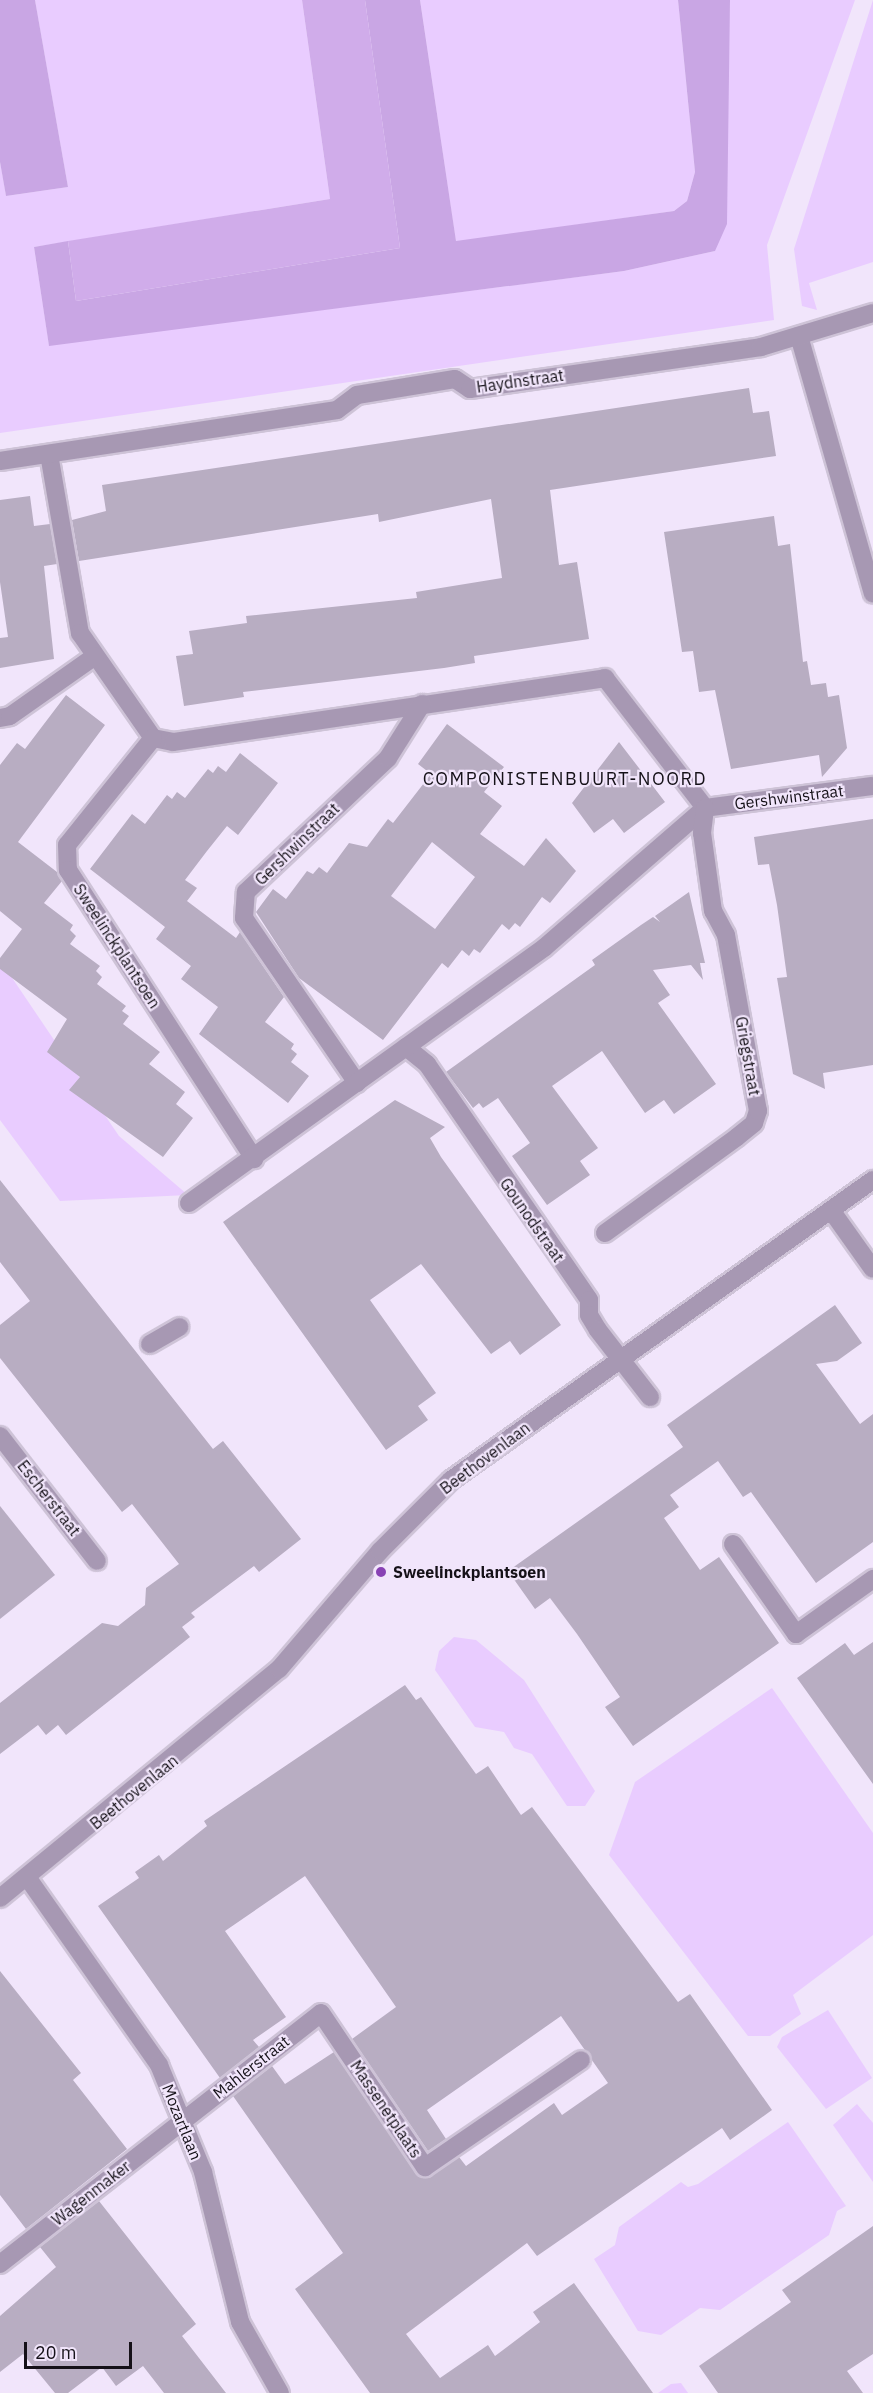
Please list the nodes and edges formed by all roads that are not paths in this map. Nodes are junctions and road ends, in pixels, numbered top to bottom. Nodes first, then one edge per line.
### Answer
1 (873, 313) edge
2 (799, 336) junction
3 (49, 454) junction
4 (0, 461) edge
5 (873, 594) edge
6 (95, 656) junction
7 (422, 704) junction
8 (0, 718) edge
9 (153, 738) junction
10 (873, 786) edge
11 (705, 808) junction
12 (406, 1047) junction
13 (357, 1083) junction
14 (254, 1159) junction
15 (873, 1180) edge
16 (189, 1203) dead end
17 (831, 1210) junction
18 (605, 1233) dead end
19 (873, 1269) edge
20 (180, 1327) dead end
21 (150, 1344) dead end
22 (620, 1361) junction
23 (650, 1396) dead end
24 (0, 1436) edge
25 (734, 1544) dead end
26 (98, 1561) dead end
27 (873, 1579) edge
28 (27, 1878) junction
29 (0, 1898) edge
30 (321, 2013) joint
31 (580, 2060) dead end
32 (182, 2122) junction
33 (0, 2264) edge
34 (280, 2393) edge

1 - 2 street, Haydnstraat
2 - 3 street, Haydnstraat
2 - 5 street
3 - 4 street, Haydnstraat
3 - 6 street
6 - 8 street
6 - 9 street
7 - 9 street
7 - 11 street
7 - 13 street, Gershwinstraat
9 - 14 street, Sweelinckplantsoen
10 - 11 street, Gershwinstraat
11 - 12 street
11 - 18 street, Griegstraat
12 - 13 street
12 - 22 street, Gounodstraat
13 - 14 street
14 - 16 street
15 - 17 street, Beethovenlaan
17 - 19 street
17 - 22 street, Beethovenlaan
20 - 21 street
22 - 23 street, Gounodstraat
22 - 28 street, Beethovenlaan
24 - 26 street, Escherstraat
25 - 27 street
28 - 29 street, Beethovenlaan
28 - 32 street, Mozartlaan
30 - 31 street, Massenetplaats
30 - 32 street, Mahlerstraat
32 - 33 street, Wagenmaker
32 - 34 street, Mozartlaan

